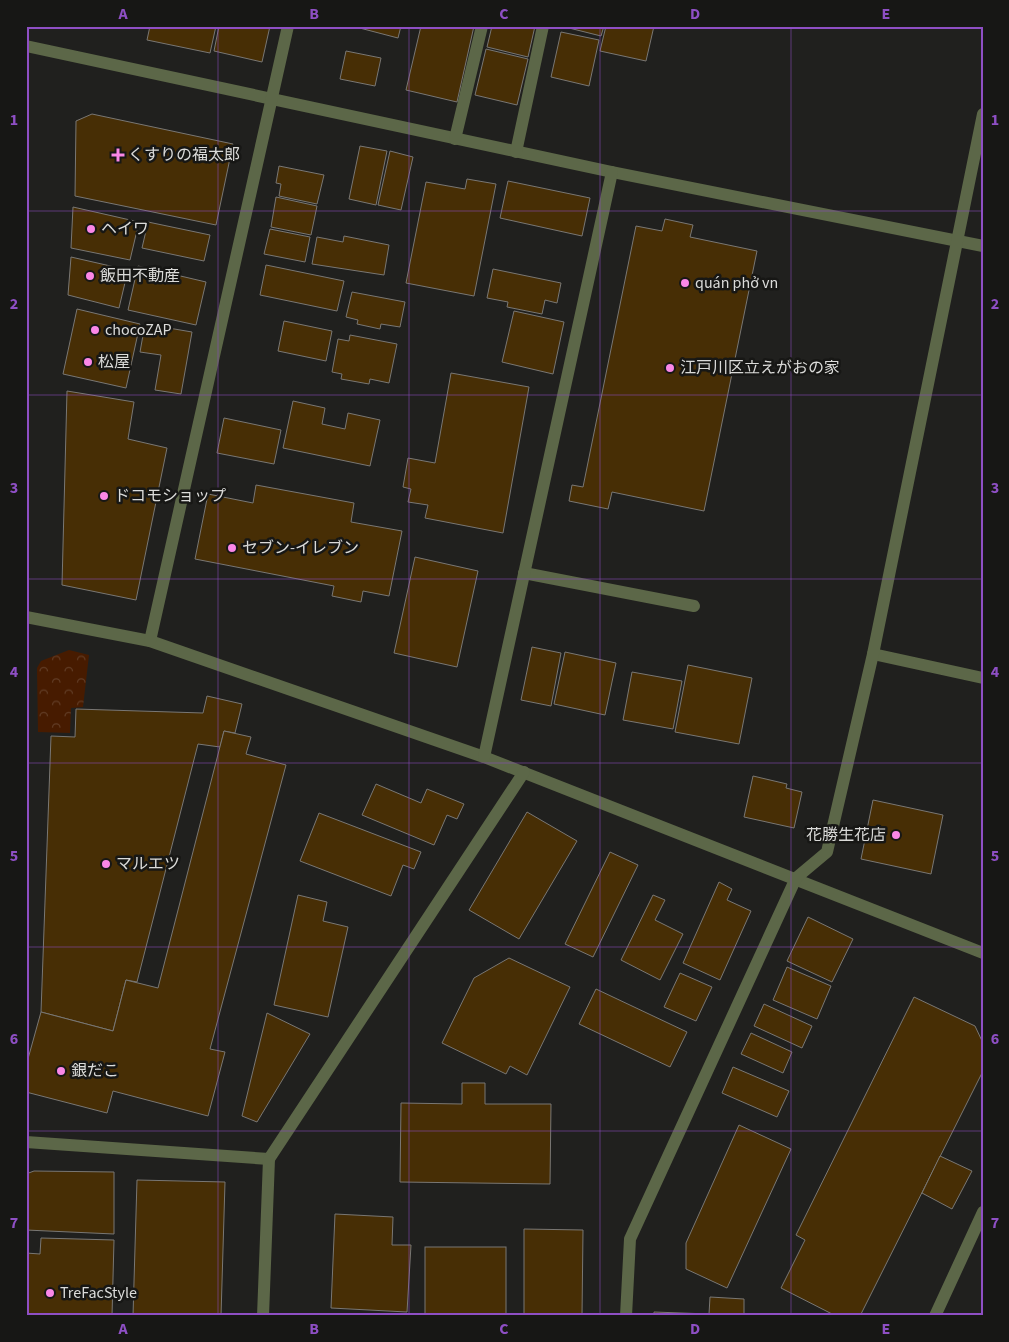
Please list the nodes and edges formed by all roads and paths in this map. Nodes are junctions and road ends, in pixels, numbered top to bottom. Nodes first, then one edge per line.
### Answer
1 (288, 26) edge
2 (482, 26) edge
3 (543, 26) edge
4 (26, 46) edge
5 (271, 101) junction
6 (983, 114) edge
7 (455, 139) junction
8 (516, 152) junction
9 (612, 172) junction
10 (957, 240) junction
11 (983, 246) edge
12 (524, 573) junction
13 (694, 606) dead end
14 (26, 617) edge
15 (150, 641) junction
16 (873, 654) junction
17 (983, 678) edge
18 (484, 758) junction
19 (524, 772) junction
20 (796, 878) junction
21 (983, 953) edge
22 (26, 1142) edge
23 (269, 1159) junction
24 (983, 1212) edge
25 (263, 1316) edge
26 (626, 1316) edge
27 (935, 1316) edge

1 - 5 street
2 - 7 street
3 - 8 street
4 - 5 street
5 - 7 street
5 - 15 street
6 - 10 street
7 - 8 street
8 - 9 street
9 - 10 street
9 - 12 street
10 - 11 street
10 - 16 street
12 - 13 street
12 - 18 street
14 - 15 street
15 - 18 street
16 - 17 street
16 - 20 street
18 - 19 street
19 - 20 street
19 - 23 street
20 - 21 street
20 - 26 street
22 - 23 street
23 - 25 street
24 - 27 street

